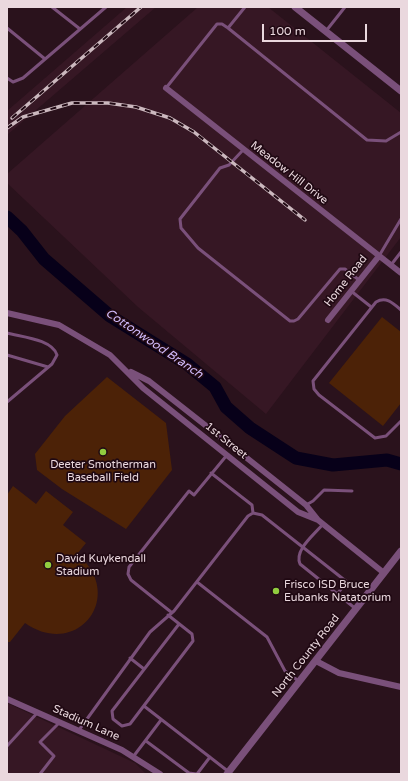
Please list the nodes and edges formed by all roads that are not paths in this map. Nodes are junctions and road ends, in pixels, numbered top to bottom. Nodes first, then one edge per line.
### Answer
1 (52, 7) edge
2 (106, 7) edge
3 (245, 7) edge
4 (295, 7) edge
5 (345, 7) edge
6 (7, 28) edge
7 (228, 28) junction
8 (80, 30) junction
9 (326, 32) junction
10 (45, 59) junction
11 (7, 78) edge
12 (166, 88) joint
13 (401, 91) edge
14 (401, 132) edge
15 (244, 149) junction
16 (401, 219) edge
17 (401, 252) edge
18 (379, 256) junction
19 (391, 265) junction
20 (401, 273) edge
21 (359, 280) junction
22 (351, 291) junction
23 (370, 306) junction
24 (401, 310) edge
25 (7, 313) edge
26 (328, 320) dead end
27 (7, 334) edge
28 (7, 355) edge
29 (48, 367) junction
30 (126, 370) junction
31 (7, 402) edge
32 (401, 421) edge
33 (233, 447) junction
34 (227, 455) junction
35 (212, 473) junction
36 (352, 491) dead end
37 (306, 505) junction
38 (253, 513) junction
39 (320, 522) junction
40 (304, 548) junction
41 (401, 551) edge
42 (384, 573) junction
43 (197, 582) junction
44 (337, 594) junction
45 (356, 609) junction
46 (171, 612) junction
47 (168, 616) junction
48 (179, 624) junction
49 (130, 658) junction
50 (316, 661) junction
51 (144, 669) junction
52 (300, 682) junction
53 (401, 687) edge
54 (7, 698) edge
55 (144, 706) junction
56 (38, 712) junction
57 (161, 720) junction
58 (60, 722) junction
59 (79, 730) junction
60 (146, 741) junction
61 (7, 746) edge
62 (210, 756) junction
63 (133, 757) junction
64 (156, 772) edge
65 (228, 773) edge
66 (40, 774) edge
67 (160, 774) edge
68 (196, 774) edge

1 - 8 lane
2 - 8 lane
3 - 7 lane
4 - 9 street
5 - 9 lane
6 - 10 lane
7 - 12 lane
7 - 14 lane
8 - 10 lane
9 - 13 street
10 - 11 lane
12 - 15 street, Meadow Hill Drive
15 - 18 street, Meadow Hill Drive
15 - 21 lane
16 - 18 lane
17 - 19 lane
18 - 19 street, Meadow Hill Drive
18 - 21 street, Home Road
19 - 20 street, Meadow Hill Drive
21 - 22 street, Home Road
22 - 23 lane
22 - 26 street, Home Road
23 - 24 lane
23 - 32 lane
25 - 30 street, 1st Street
27 - 29 lane
28 - 29 lane
29 - 31 lane
30 - 33 street, 1st Street
30 - 34 street, 1st Street
33 - 34 street
33 - 37 street, 1st Street
34 - 35 lane
34 - 39 street, 1st Street
35 - 38 lane
35 - 46 lane
36 - 37 lane
37 - 39 street, 1st Street
38 - 40 lane
38 - 43 lane
39 - 40 lane
39 - 42 street, 1st Street
40 - 44 lane
40 - 44 lane
41 - 42 street, North County Road
42 - 45 street, North County Road
43 - 46 lane
43 - 52 lane
44 - 45 lane
45 - 50 street, North County Road
46 - 47 lane
47 - 48 lane
47 - 49 lane
48 - 51 lane
48 - 55 lane
49 - 51 lane
49 - 59 lane
50 - 52 street, North County Road
50 - 53 street
51 - 55 lane
52 - 65 street, North County Road
54 - 56 street, Stadium Lane
55 - 57 lane
56 - 58 street, Stadium Lane
56 - 61 lane
57 - 60 lane
57 - 62 lane
58 - 59 street, Stadium Lane
58 - 66 lane
59 - 63 street, Stadium Lane
60 - 63 lane
60 - 68 lane
62 - 65 lane
62 - 68 lane
63 - 64 street, Stadium Lane
64 - 67 street, Stadium Lane

